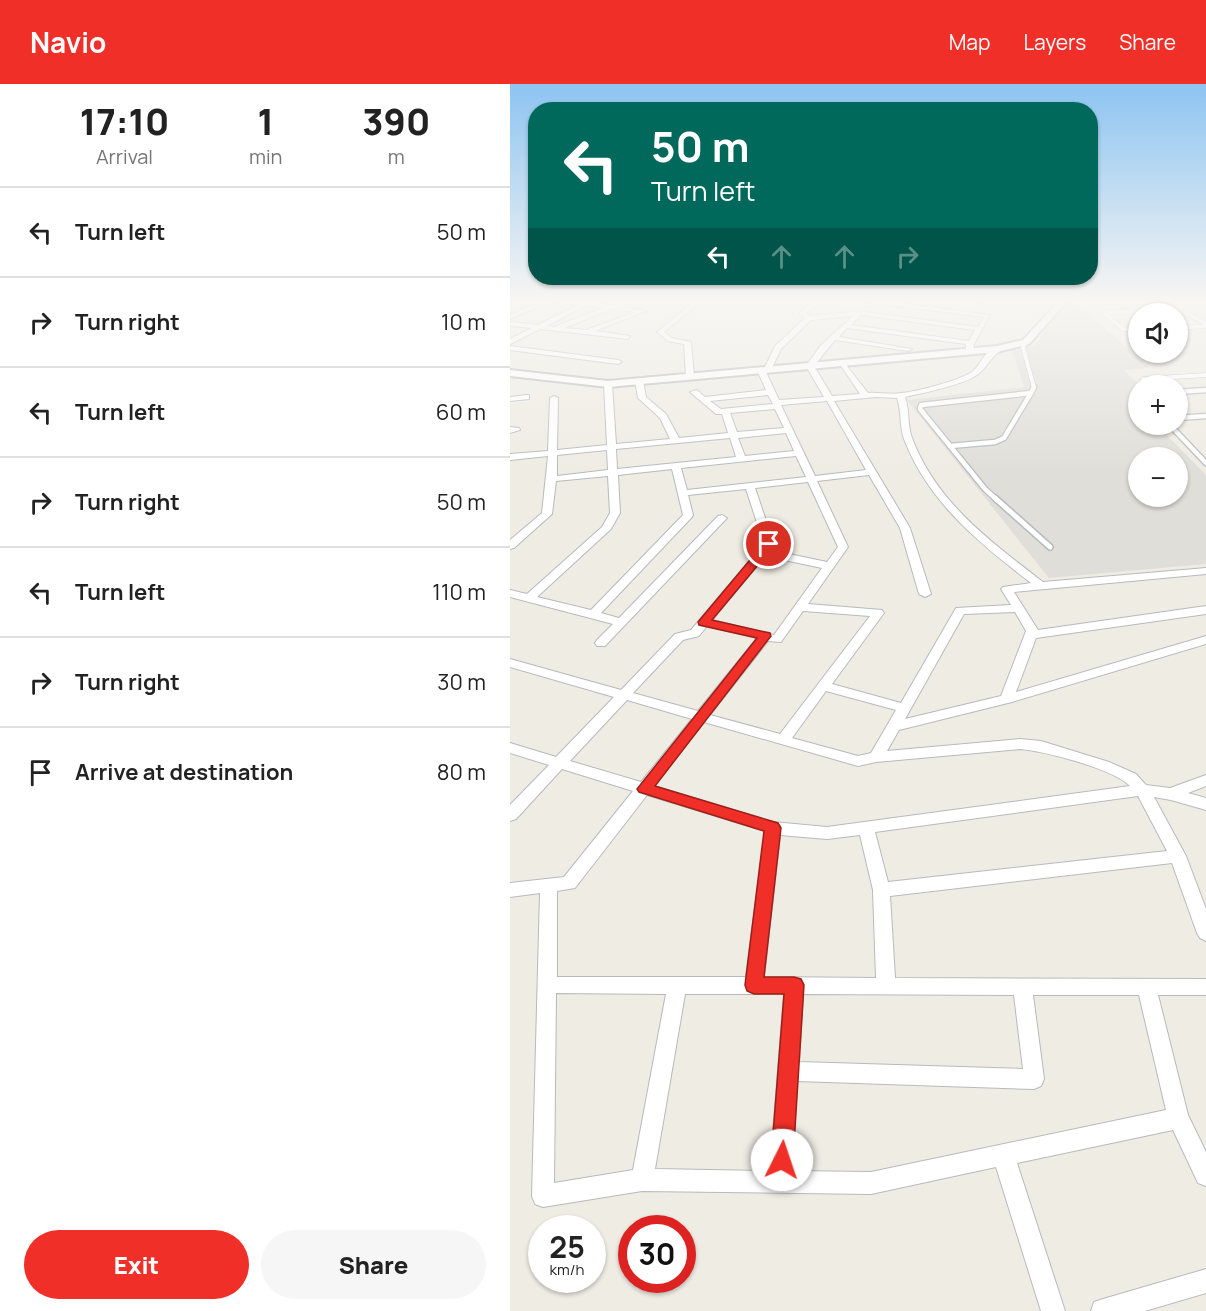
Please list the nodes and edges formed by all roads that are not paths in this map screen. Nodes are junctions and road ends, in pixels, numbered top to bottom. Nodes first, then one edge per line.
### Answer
1 (574, 356) edge
2 (688, 356) edge
3 (773, 356) edge
4 (818, 356) edge
5 (896, 356) edge
6 (988, 356) edge
7 (1025, 356) edge
8 (618, 362) dead end
9 (843, 363) junction
10 (810, 366) junction
11 (764, 370) junction
12 (510, 373) edge
13 (1206, 375) edge
14 (690, 376) junction
15 (1188, 376) edge
16 (639, 381) junction
17 (608, 384) junction
18 (1206, 390) edge
19 (1188, 391) edge
20 (694, 392) dead end
21 (772, 392) junction
22 (1031, 393) junction
23 (866, 396) junction
24 (900, 396) junction
25 (526, 397) dead end
26 (554, 398) dead end
27 (510, 399) edge
28 (705, 399) junction
29 (829, 399) junction
30 (778, 405) junction
31 (725, 411) junction
32 (1206, 416) edge
33 (1188, 417) edge
34 (789, 430) junction
35 (733, 435) junction
36 (1179, 435) edge
37 (675, 441) junction
38 (950, 446) junction
39 (612, 447) junction
40 (553, 452) junction
41 (800, 453) junction
42 (510, 457) edge
43 (741, 459) junction
44 (1206, 463) edge
45 (676, 466) junction
46 (613, 472) junction
47 (872, 472) junction
48 (552, 479) junction
49 (812, 479) junction
50 (750, 486) junction
51 (682, 494) junction
52 (722, 518) dead end
53 (510, 546) edge
54 (1050, 547) dead end
55 (763, 552) junction
56 (829, 566) junction
57 (1206, 572) edge
58 (1041, 586) junction
59 (510, 593) edge
60 (925, 594) dead end
61 (529, 598) junction
62 (800, 607) junction
63 (1018, 608) junction
64 (1206, 610) edge
65 (593, 615) junction
66 (621, 622) junction
67 (704, 622) junction
68 (1030, 635) junction
69 (765, 636) junction
70 (1206, 640) edge
71 (601, 643) dead end
72 (510, 663) edge
73 (823, 686) junction
74 (624, 695) junction
75 (1007, 699) junction
76 (904, 708) junction
77 (701, 717) junction
78 (894, 726) junction
79 (783, 740) junction
80 (510, 748) edge
81 (876, 758) junction
82 (559, 763) junction
83 (1206, 780) edge
84 (644, 789) junction
85 (1142, 790) junction
86 (1170, 794) junction
87 (1206, 804) edge
88 (510, 815) edge
89 (773, 828) junction
90 (866, 828) junction
91 (1179, 856) junction
92 (549, 886) junction
93 (510, 890) edge
94 (881, 890) junction
95 (1206, 933) edge
96 (547, 985) junction
97 (677, 985) junction
98 (754, 985) junction
99 (794, 985) junction
100 (886, 986) junction
101 (1022, 986) junction
102 (1147, 987) junction
103 (1206, 987) edge
104 (788, 1071) junction
105 (1178, 1118) junction
106 (1003, 1155) junction
107 (1206, 1175) edge
108 (642, 1180) junction
109 (780, 1182) junction
110 (1206, 1281) edge
111 (1053, 1311) edge
112 (1103, 1311) edge

1 - 8 street
2 - 14 street
3 - 11 street
4 - 10 street
5 - 9 street
6 - 24 street
7 - 22 lane
9 - 10 street
9 - 23 street
10 - 11 street
10 - 29 street
11 - 14 street
11 - 21 street
12 - 17 street
13 - 15 lane
14 - 16 street
16 - 17 street
16 - 37 street
17 - 39 street
18 - 19 lane
20 - 28 street
21 - 28 street
21 - 30 street
22 - 38 lane
22 - 38 lane
23 - 24 street
23 - 29 street
24 - 58 street
25 - 27 street
26 - 40 street
28 - 31 street
29 - 30 street
29 - 47 street
30 - 31 street
30 - 34 street
31 - 35 street
32 - 33 lane
34 - 35 street
34 - 41 street
35 - 37 street
35 - 43 street
36 - 44 lane
37 - 39 street
38 - 54 lane
39 - 40 street
39 - 46 street
40 - 42 street
40 - 48 street
41 - 43 street
41 - 49 street
43 - 45 street
45 - 46 street
45 - 51 street
46 - 48 street
46 - 61 street
47 - 49 street
47 - 60 street
48 - 53 street
49 - 50 street
49 - 56 street
50 - 51 street
50 - 55 street
51 - 65 street
52 - 66 street
55 - 56 street
55 - 67 street
56 - 62 street
57 - 58 street
58 - 63 street
59 - 61 street
61 - 65 street
62 - 69 street
62 - 73 street
63 - 68 street
63 - 76 street
64 - 68 street
65 - 66 street
66 - 71 street
67 - 69 street
67 - 74 street
68 - 75 street
69 - 77 street
70 - 75 street
72 - 74 street
73 - 76 street
73 - 79 street
74 - 77 street
74 - 82 street
75 - 78 street
76 - 78 street
77 - 79 street
77 - 84 street
78 - 81 street
79 - 81 street
80 - 82 street
81 - 85 street
82 - 84 street
82 - 88 street
83 - 86 street
84 - 89 street
84 - 92 street
85 - 86 street
85 - 90 street
85 - 91 street
86 - 87 street
89 - 90 street
89 - 98 street
90 - 94 street
91 - 94 street
91 - 95 street
92 - 93 street
92 - 96 street
94 - 100 street
96 - 97 street
96 - 108 street
97 - 98 street
97 - 108 street
98 - 99 street
99 - 100 street
99 - 104 street
100 - 101 street
101 - 102 street
101 - 104 street
102 - 103 street
102 - 105 street
104 - 109 street
105 - 106 street
105 - 107 street
106 - 109 street
106 - 111 street
108 - 109 street
110 - 112 street

